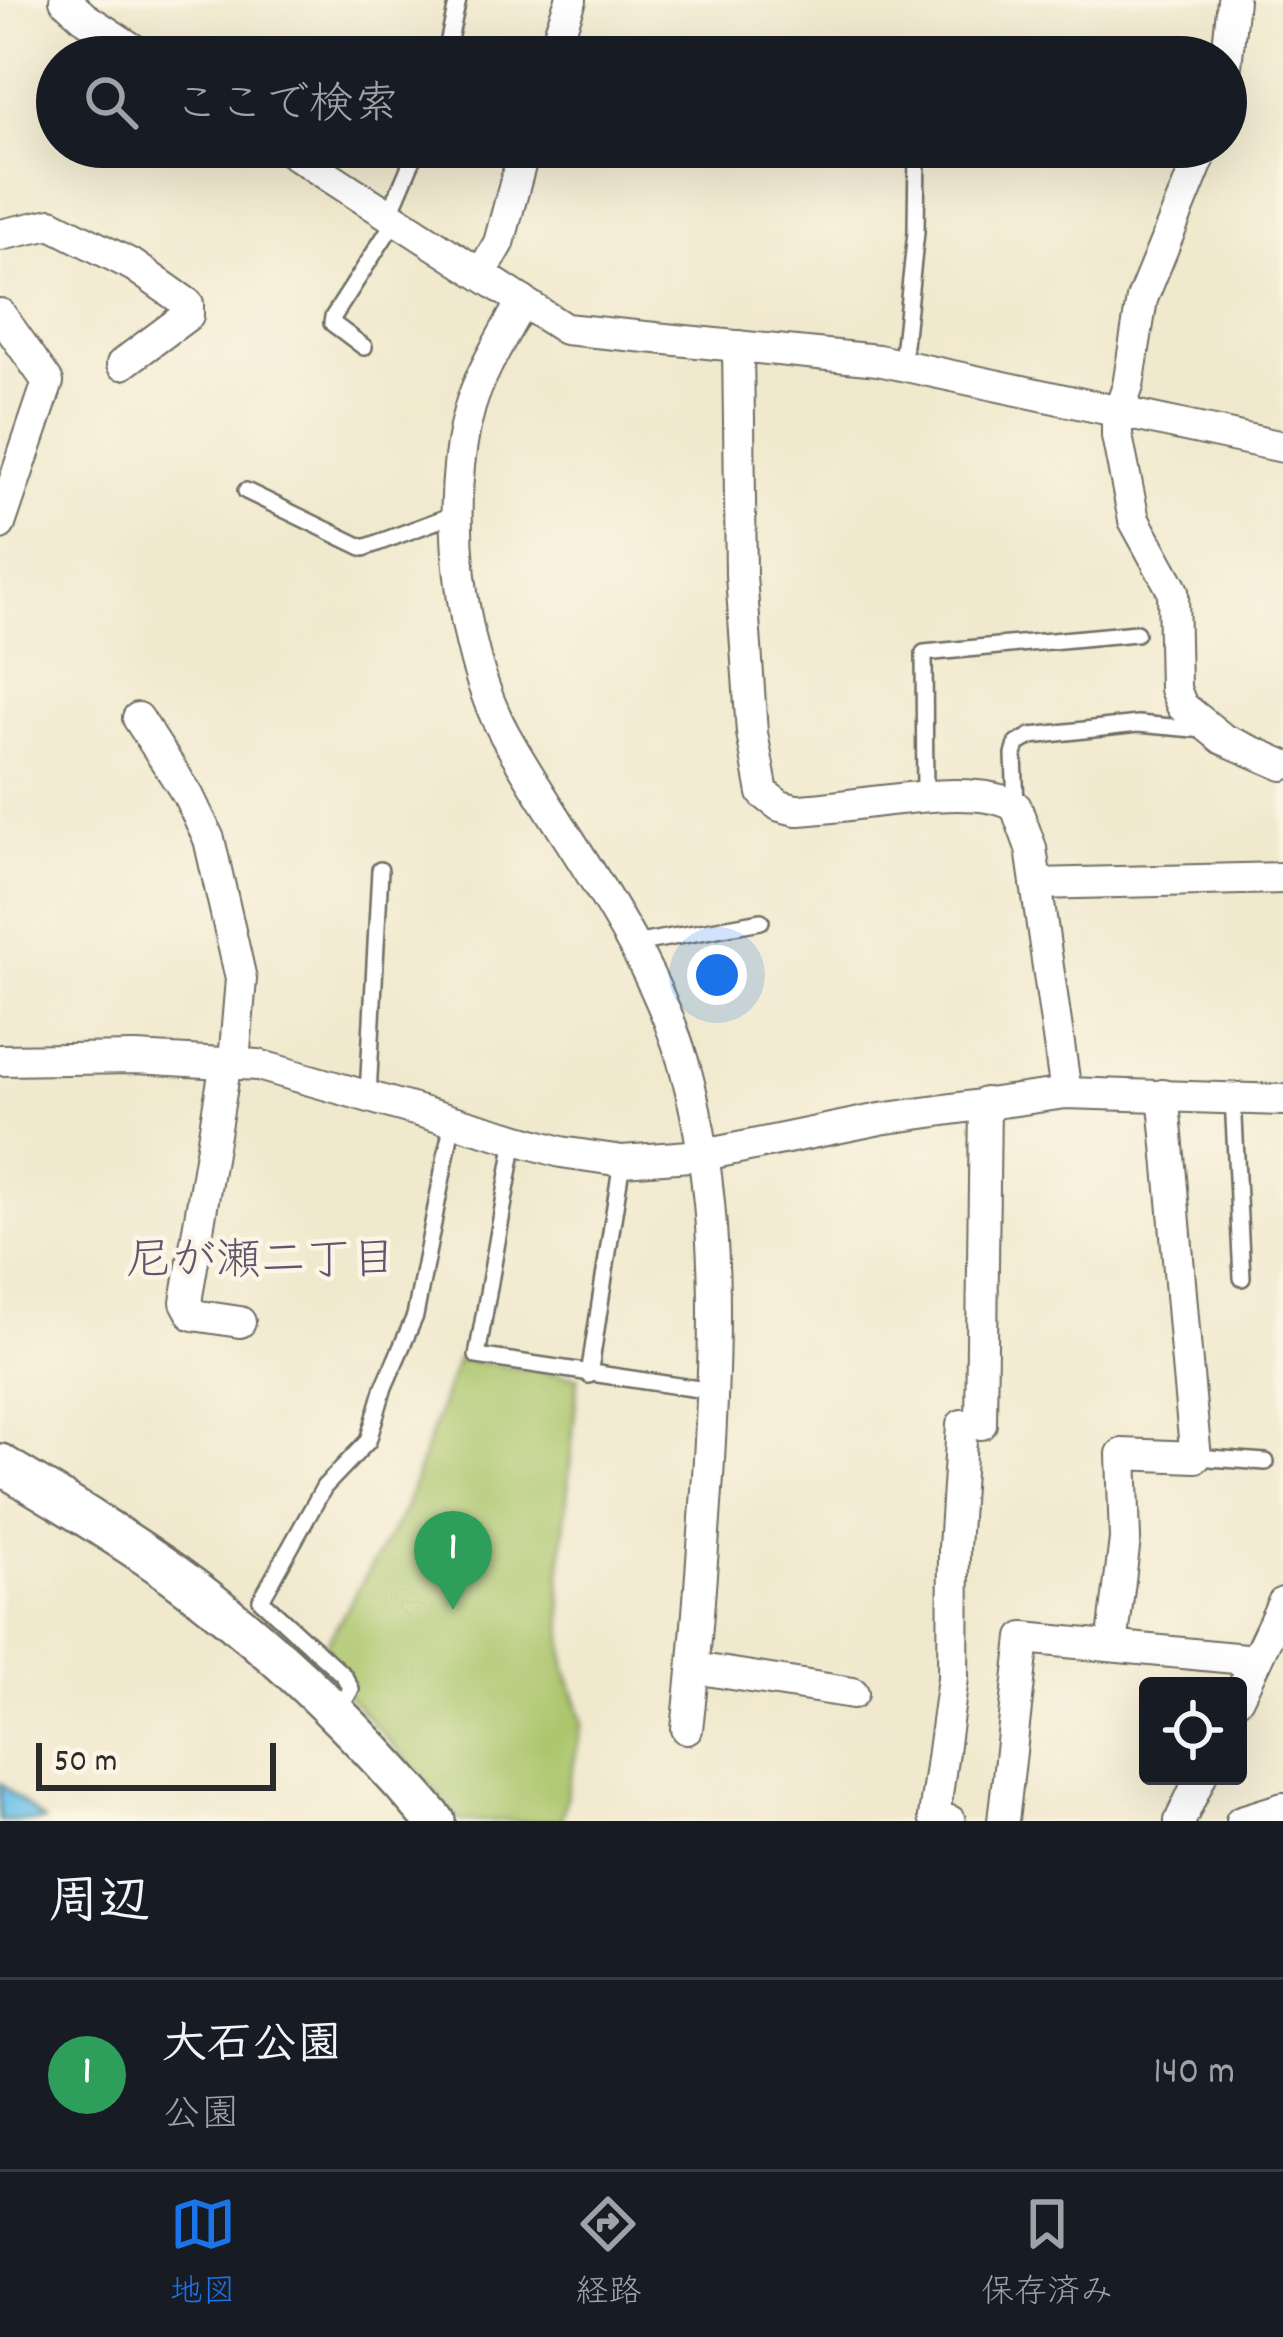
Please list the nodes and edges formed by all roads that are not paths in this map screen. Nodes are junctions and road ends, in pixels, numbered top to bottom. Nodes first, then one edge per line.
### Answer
1 (65, 0) edge
2 (458, 0) edge
3 (572, 0) edge
4 (1233, 0) edge
5 (113, 36) edge
6 (450, 36) edge
7 (559, 36) edge
8 (1229, 36) edge
9 (316, 168) edge
10 (410, 168) edge
11 (519, 168) edge
12 (917, 168) edge
13 (1195, 168) edge
14 (392, 217) junction
15 (0, 236) edge
16 (481, 274) junction
17 (522, 301) junction
18 (0, 314) edge
19 (364, 346) dead end
20 (738, 346) junction
21 (122, 364) dead end
22 (902, 364) junction
23 (1120, 410) junction
24 (1283, 448) edge
25 (246, 491) dead end
26 (458, 512) junction
27 (0, 524) edge
28 (1136, 633) dead end
29 (138, 718) dead end
30 (1211, 731) junction
31 (1283, 765) edge
32 (925, 798) junction
33 (1016, 808) junction
34 (380, 870) dead end
35 (1283, 878) edge
36 (1036, 884) junction
37 (761, 921) dead end
38 (634, 944) junction
39 (0, 1060) edge
40 (230, 1062) junction
41 (1066, 1094) junction
42 (368, 1095) junction
43 (1162, 1095) junction
44 (1233, 1098) junction
45 (1283, 1100) edge
46 (985, 1103) junction
47 (453, 1120) junction
48 (515, 1138) junction
49 (704, 1155) junction
50 (622, 1161) junction
51 (1242, 1278) dead end
52 (240, 1322) dead end
53 (590, 1375) junction
54 (712, 1391) junction
55 (1196, 1457) junction
56 (1266, 1462) dead end
57 (0, 1464) edge
58 (1283, 1603) edge
59 (1112, 1646) junction
60 (1256, 1660) junction
61 (694, 1668) junction
62 (1247, 1679) edge
63 (853, 1693) dead end
64 (336, 1714) junction
65 (687, 1730) dead end
66 (1198, 1785) edge
67 (1283, 1808) edge
68 (435, 1821) edge
69 (950, 1821) edge
70 (1003, 1821) edge
71 (1180, 1821) edge
72 (1241, 1821) edge

1 - 5 street
2 - 6 lane
3 - 7 street
4 - 8 street
9 - 14 street
10 - 14 lane
11 - 16 street
12 - 22 lane
13 - 23 street
14 - 16 street
14 - 19 lane
15 - 21 street
16 - 17 street
17 - 20 street
17 - 26 street
18 - 27 street
20 - 22 street
20 - 32 street
22 - 23 street
23 - 24 street
23 - 30 street
25 - 26 lane
26 - 38 street
28 - 32 lane
29 - 40 street
30 - 31 street
30 - 33 lane
32 - 33 street
33 - 36 street
34 - 42 lane
35 - 36 street
36 - 41 street
37 - 38 lane
38 - 49 street
39 - 40 street
40 - 42 street
40 - 52 street
41 - 43 street
41 - 46 street
42 - 47 street
43 - 44 street
43 - 55 street
44 - 45 street
44 - 51 lane
46 - 49 street
46 - 69 street
47 - 48 street
47 - 64 lane
48 - 50 street
48 - 53 lane
49 - 50 street
49 - 54 street
50 - 53 lane
53 - 54 lane
54 - 61 street
55 - 56 lane
55 - 59 street
57 - 64 street
58 - 60 street
59 - 60 street
59 - 70 street
60 - 62 street
61 - 63 street
61 - 65 street
64 - 68 street
66 - 71 street
67 - 72 street

